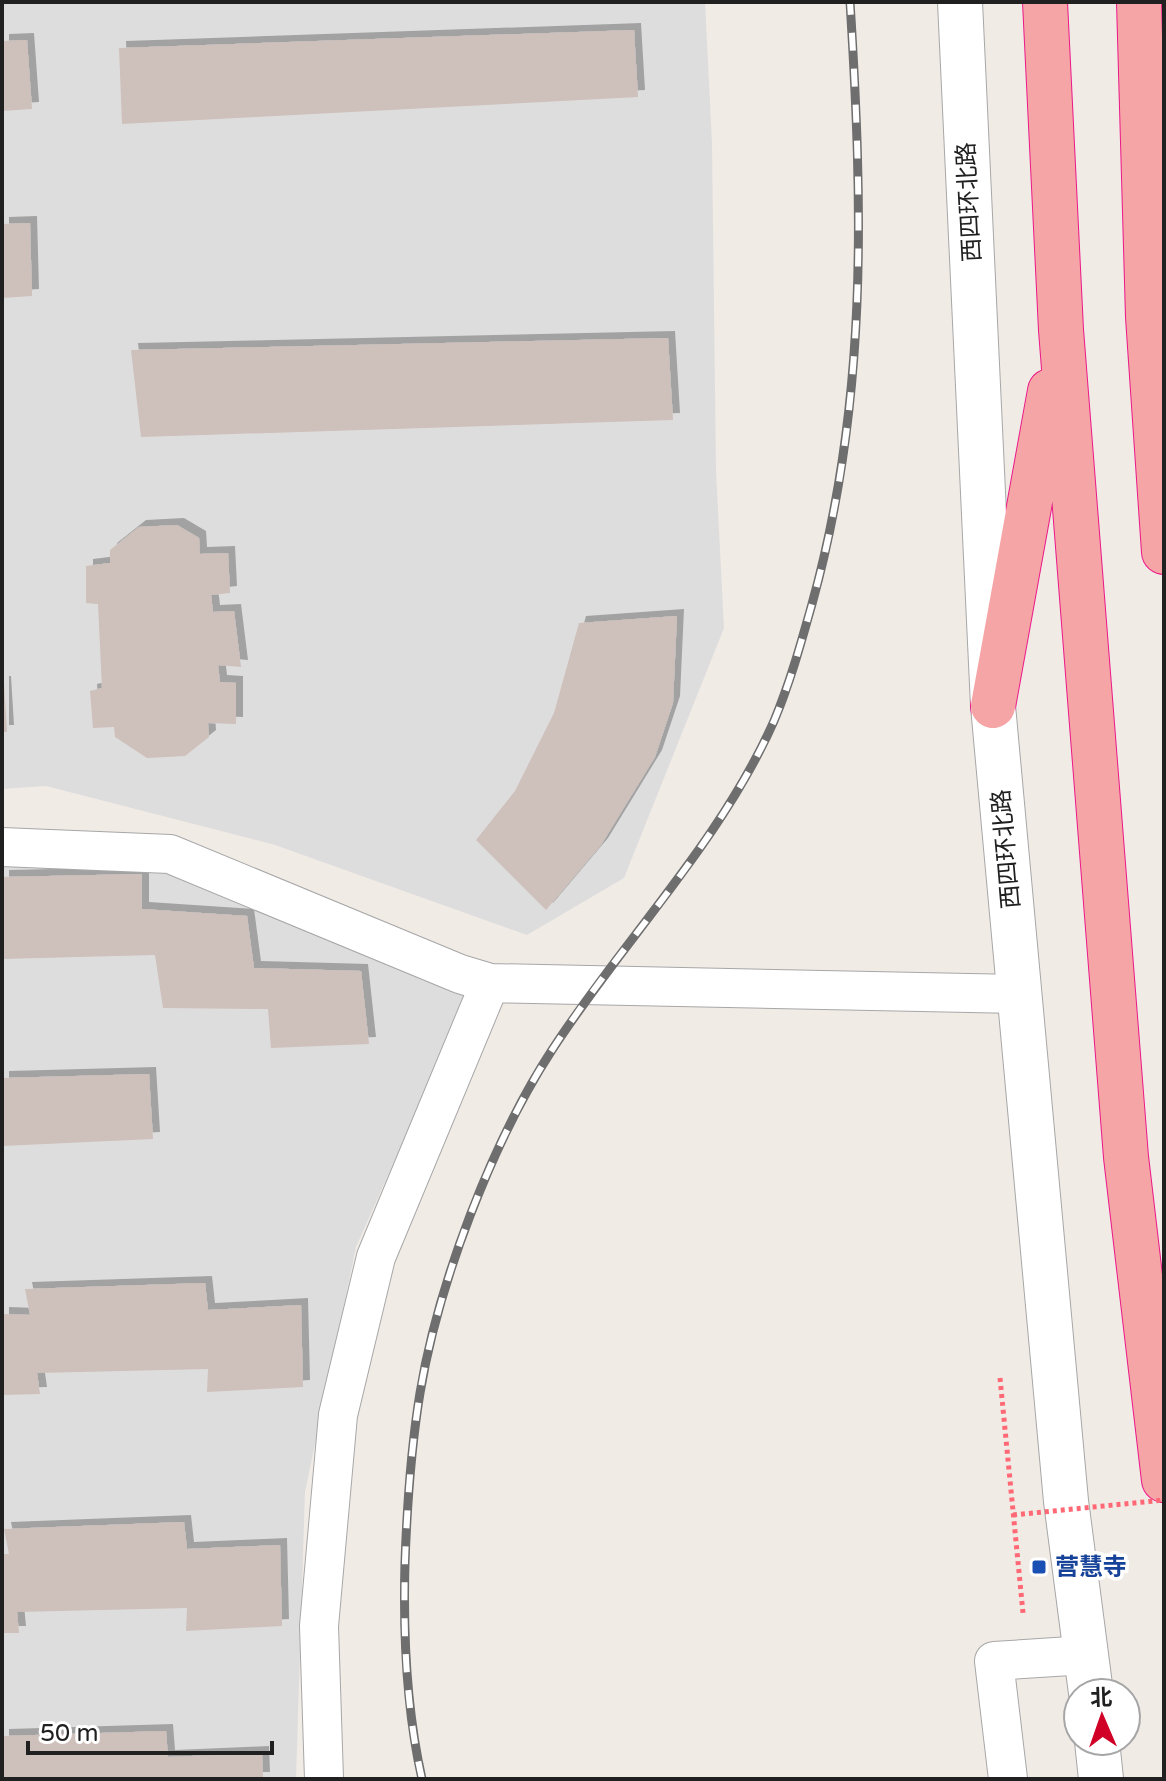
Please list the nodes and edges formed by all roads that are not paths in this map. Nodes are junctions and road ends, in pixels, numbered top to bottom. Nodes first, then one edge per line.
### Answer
1 (960, 2) edge
2 (1045, 2) edge
3 (1139, 2) edge
4 (1148, 317) junction
5 (1061, 330) junction
6 (1164, 368) edge
7 (1164, 552) edge
8 (993, 706) junction
9 (2, 847) edge
10 (490, 983) junction
11 (1019, 994) junction
12 (1164, 1480) edge
13 (1088, 1674) edge
14 (1099, 1757) edge
15 (324, 1779) edge
16 (1008, 1779) edge
17 (1101, 1779) edge

1 - 8 street, 西四环北路
2 - 5 highway
3 - 4 highway
4 - 6 highway
4 - 7 highway
5 - 8 highway
5 - 12 highway
8 - 11 street, 西四环北路
9 - 10 street
10 - 11 street
10 - 15 street
11 - 13 street, 西四环北路
13 - 16 street
14 - 17 street

